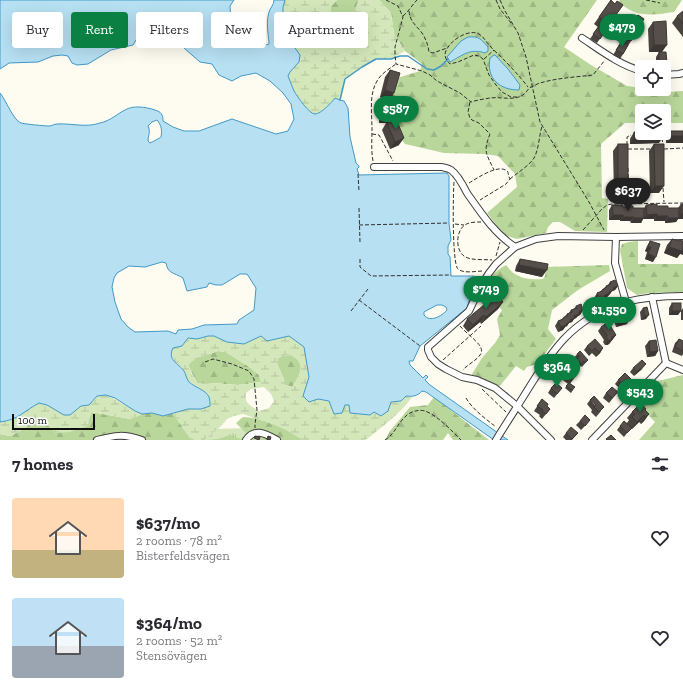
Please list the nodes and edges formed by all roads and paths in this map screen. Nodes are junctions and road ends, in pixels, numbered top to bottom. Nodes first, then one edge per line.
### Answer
1 (386, 0) edge
2 (417, 0) edge
3 (496, 0) edge
4 (500, 0) edge
5 (646, 0) edge
6 (660, 3) dead end
7 (409, 12) junction
8 (403, 17) junction
9 (514, 27) junction
10 (582, 38) dead end
11 (448, 48) junction
12 (495, 50) junction
13 (609, 56) junction
14 (484, 59) junction
15 (396, 64) junction
16 (635, 69) edge
17 (683, 73) edge
18 (671, 75) edge
19 (532, 87) junction
20 (528, 88) junction
21 (518, 97) junction
22 (471, 102) junction
23 (542, 126) junction
24 (372, 134) junction
25 (631, 135) dead end
26 (662, 140) edge
27 (683, 148) edge
28 (656, 149) edge
29 (628, 165) edge
30 (374, 167) joint
31 (394, 167) junction
32 (494, 170) junction
33 (358, 174) dead end
34 (456, 175) junction
35 (510, 179) junction
36 (463, 186) junction
37 (663, 188) edge
38 (358, 191) dead end
39 (683, 203) edge
40 (475, 204) junction
41 (629, 204) junction
42 (664, 204) junction
43 (359, 208) dead end
44 (596, 216) junction
45 (487, 221) junction
46 (449, 223) dead end
47 (454, 224) junction
48 (359, 225) junction
49 (465, 225) junction
50 (683, 236) edge
51 (577, 237) junction
52 (616, 237) junction
53 (502, 238) junction
54 (609, 238) junction
55 (360, 242) dead end
56 (514, 247) junction
57 (360, 259) dead end
58 (487, 270) dead end
59 (451, 275) dead end
60 (368, 289) dead end
61 (683, 296) edge
62 (652, 297) junction
63 (359, 300) junction
64 (626, 302) junction
65 (351, 310) dead end
66 (456, 323) junction
67 (481, 326) dead end
68 (470, 336) junction
69 (420, 346) dead end
70 (204, 362) dead end
71 (666, 363) junction
72 (438, 364) junction
73 (683, 370) edge
74 (462, 377) junction
75 (480, 387) dead end
76 (466, 398) dead end
77 (517, 406) junction
78 (510, 416) junction
79 (502, 431) junction
80 (256, 432) junction
81 (97, 440) edge
82 (142, 440) edge
83 (246, 440) edge
84 (277, 440) edge
85 (385, 440) edge
86 (461, 440) edge
87 (496, 440) edge
88 (551, 440) edge
89 (592, 440) edge

1 - 8 path
2 - 7 path
3 - 9 path
4 - 9 path
5 - 6 path
7 - 8 path
7 - 11 path
8 - 15 path
9 - 19 path
10 - 13 street
11 - 12 path
11 - 14 path
12 - 14 path
12 - 20 path
13 - 16 street
13 - 19 path
14 - 21 path
15 - 22 path
15 - 24 path
17 - 18 street
19 - 20 path
19 - 23 path
20 - 21 path
21 - 22 path
22 - 32 path
23 - 35 path
23 - 44 path
24 - 30 path
24 - 31 path
25 - 28 path
26 - 27 path
29 - 41 path
30 - 31 street
31 - 34 street
32 - 35 path
32 - 36 path
33 - 38 path
34 - 36 street
34 - 47 path
35 - 40 path
36 - 40 street
37 - 42 path
39 - 42 path
40 - 45 street
41 - 42 path
41 - 44 path
43 - 48 path
44 - 51 path
44 - 54 path
45 - 49 path
45 - 53 street
46 - 48 path
47 - 49 path
47 - 58 path
48 - 55 path
49 - 53 path
50 - 52 street
51 - 54 street
51 - 56 street
52 - 54 street
52 - 64 street
53 - 56 street
56 - 66 street
57 - 59 path
60 - 63 path
61 - 62 street
62 - 64 street
62 - 71 street
63 - 65 path
63 - 69 path
64 - 77 street
66 - 68 path
66 - 72 street
67 - 68 path
68 - 72 path
68 - 74 path
70 - 80 path
71 - 73 street
71 - 89 street
72 - 74 street
74 - 77 street
75 - 78 path
76 - 79 path
77 - 78 street
77 - 88 street
78 - 79 street
79 - 87 street
80 - 83 street
80 - 84 street
81 - 82 street
85 - 86 path

